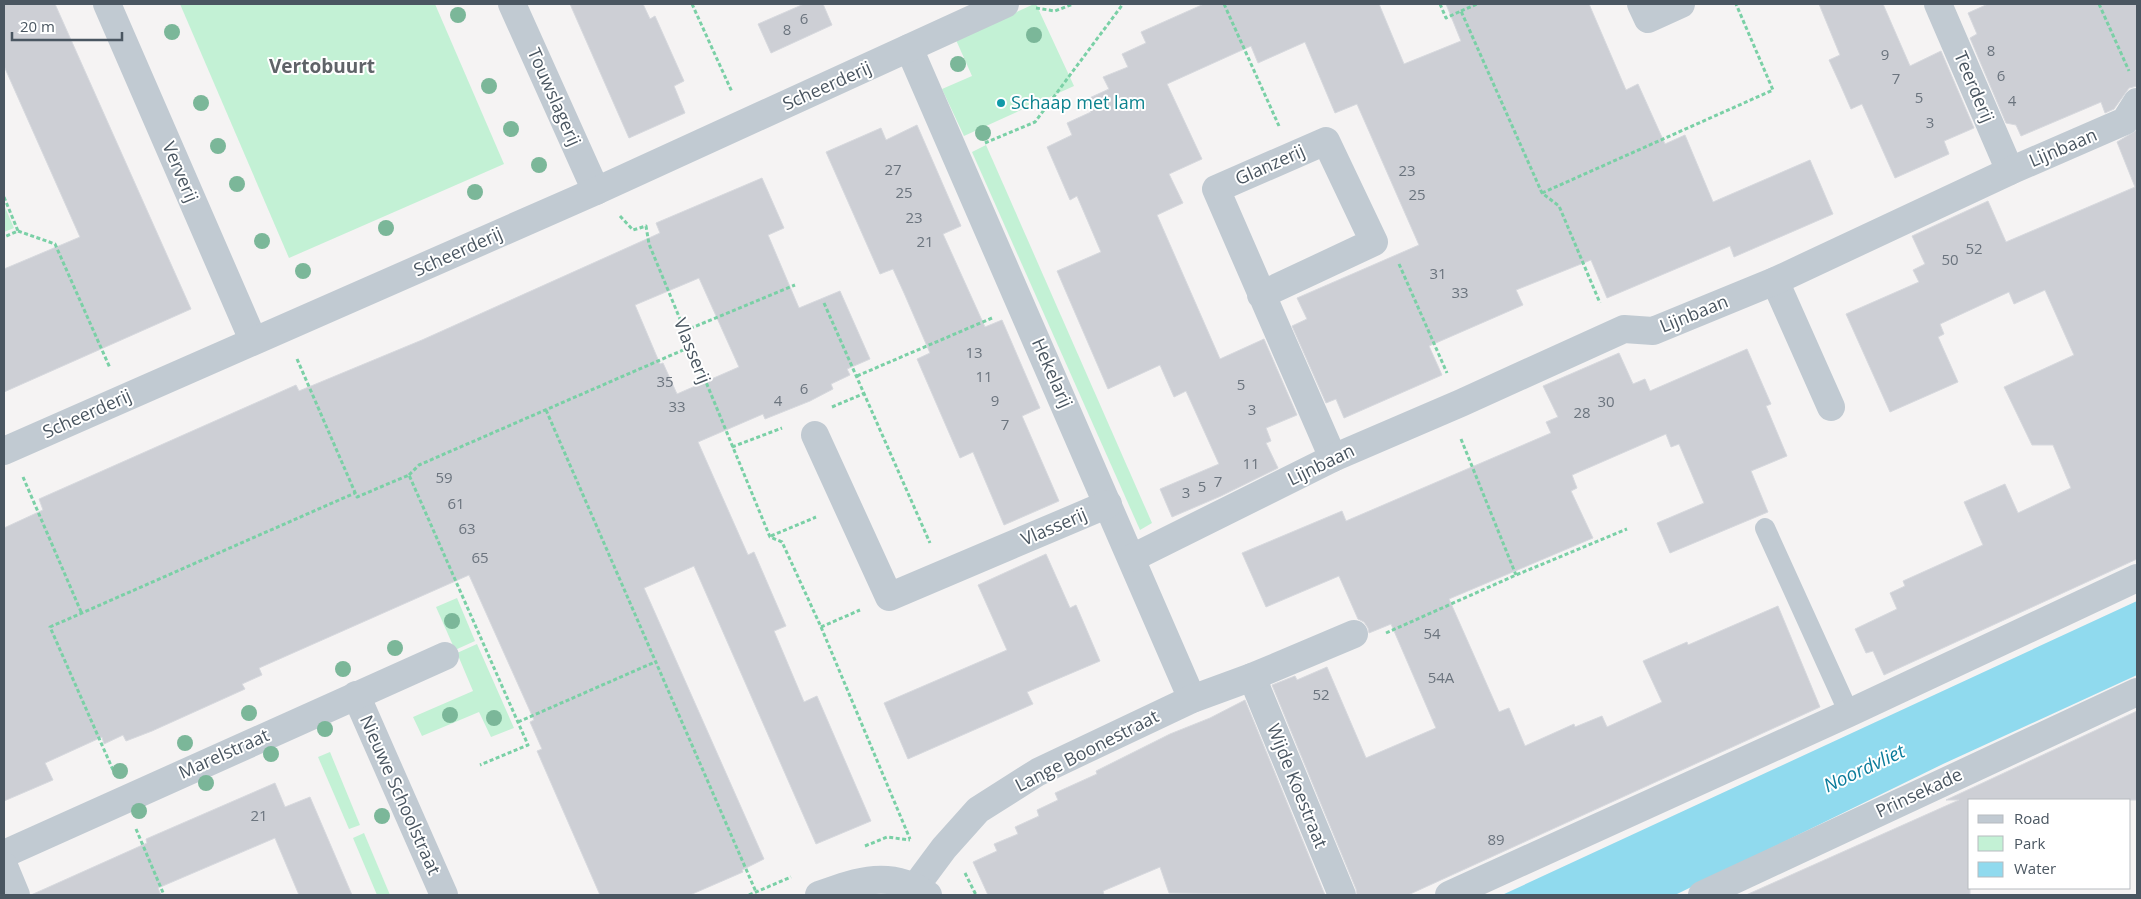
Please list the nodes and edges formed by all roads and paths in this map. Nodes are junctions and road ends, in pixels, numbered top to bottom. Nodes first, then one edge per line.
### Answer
1 (108, 4) edge
2 (512, 4) edge
3 (692, 4) edge
4 (1073, 4) edge
5 (1123, 4) edge
6 (1224, 4) edge
7 (1440, 4) edge
8 (1477, 4) edge
9 (1641, 4) edge
10 (1681, 4) edge
11 (1736, 4) edge
12 (1938, 4) edge
13 (2099, 4) edge
14 (1017, 5) edge
15 (1461, 11) junction
16 (909, 48) junction
17 (2130, 73) dead end
18 (2137, 102) edge
19 (1727, 105) dead end
20 (1730, 110) junction
21 (764, 114) junction
22 (956, 155) junction
23 (1292, 156) junction
24 (2010, 171) junction
25 (596, 191) junction
26 (1542, 194) junction
27 (4, 197) edge
28 (18, 231) junction
29 (4, 237) edge
30 (1374, 242) junction
31 (1774, 281) junction
32 (795, 285) dead end
33 (1261, 295) junction
34 (824, 303) dead end
35 (1022, 305) junction
36 (283, 328) junction
37 (684, 331) junction
38 (1613, 334) junction
39 (253, 340) junction
40 (690, 347) junction
41 (857, 376) junction
42 (123, 398) junction
43 (1455, 406) junction
44 (1831, 407) dead end
45 (546, 410) junction
46 (815, 435) dead end
47 (7, 450) edge
48 (1333, 458) junction
49 (409, 476) junction
50 (355, 493) junction
51 (847, 504) junction
52 (1108, 504) junction
53 (1765, 528) dead end
54 (1627, 529) dead end
55 (770, 537) junction
56 (1132, 558) junction
57 (943, 574) junction
58 (1516, 575) junction
59 (2137, 578) edge
60 (889, 597) junction
61 (82, 614) junction
62 (822, 628) junction
63 (1354, 634) joint
64 (445, 656) dead end
65 (655, 662) junction
66 (1252, 677) junction
67 (2137, 692) edge
68 (356, 695) junction
69 (1192, 699) junction
70 (1849, 713) junction
71 (518, 722) junction
72 (480, 765) dead end
73 (124, 799) junction
74 (910, 840) dead end
75 (4, 854) edge
76 (4, 866) edge
77 (922, 891) edge
78 (756, 892) dead end
79 (16, 895) edge
80 (164, 895) edge
81 (444, 895) edge
82 (819, 895) edge
83 (1342, 895) edge
84 (1449, 895) edge
85 (1702, 895) edge

1 - 39 street, Ververij
2 - 25 street, Touwslagerij
3 - 21 path
4 - 14 path
5 - 22 path
6 - 23 path
7 - 15 path
8 - 15 path
9 - 10 street
11 - 20 path
12 - 24 street, Teerderij
13 - 17 path
14 - 16 street, Scheerderij
15 - 26 path
16 - 21 street, Scheerderij
16 - 22 street, Hekelarij
18 - 24 street, Lijnbaan
19 - 20 path
20 - 26 path
21 - 25 street, Scheerderij
22 - 35 street, Hekelarij
23 - 30 street, Glanzerij
23 - 33 street, Glanzerij
24 - 31 street, Lijnbaan
25 - 36 street, Scheerderij
25 - 37 path, Vlasserij
26 - 38 path
27 - 28 path
28 - 29 path
28 - 42 path
30 - 33 street
30 - 43 path
31 - 38 street, Lijnbaan
31 - 44 street
32 - 37 path
33 - 48 street, Glanzerij
34 - 41 path
35 - 41 path
35 - 52 street, Hekelarij
36 - 39 street, Scheerderij
36 - 50 path
37 - 40 path, Vlasserij
38 - 43 street, Lijnbaan
39 - 42 street, Scheerderij
40 - 45 path
40 - 55 path, Vlasserij
41 - 57 path
42 - 47 street, Scheerderij
43 - 48 street, Lijnbaan
43 - 58 path
45 - 49 path
45 - 65 path
46 - 51 street
47 - 61 path
48 - 56 street, Lijnbaan
49 - 50 path
49 - 71 path
50 - 61 path
51 - 55 path
51 - 60 street
52 - 56 street, Hekelarij
52 - 57 street, Vlasserij
53 - 70 lane
54 - 58 path
55 - 62 path, Vlasserij
56 - 69 street, Hekelarij
57 - 60 street, Vlasserij
58 - 63 path
59 - 70 street
60 - 62 path
61 - 73 path
62 - 74 path, Vlasserij
63 - 66 street, Lange Boonestraat
64 - 68 street, Marelstraat
65 - 71 path
65 - 78 path
66 - 69 street, Lange Boonestraat
66 - 83 street, Wijde Koestraat
67 - 85 street, Prinsekade
68 - 73 street, Marelstraat
68 - 81 street, Nieuwe Schoolstraat
69 - 77 street, Lange Boonestraat
70 - 84 street
71 - 72 path
73 - 75 street, Marelstraat
73 - 80 path
76 - 79 street
77 - 82 street, Lange Boonestraat

